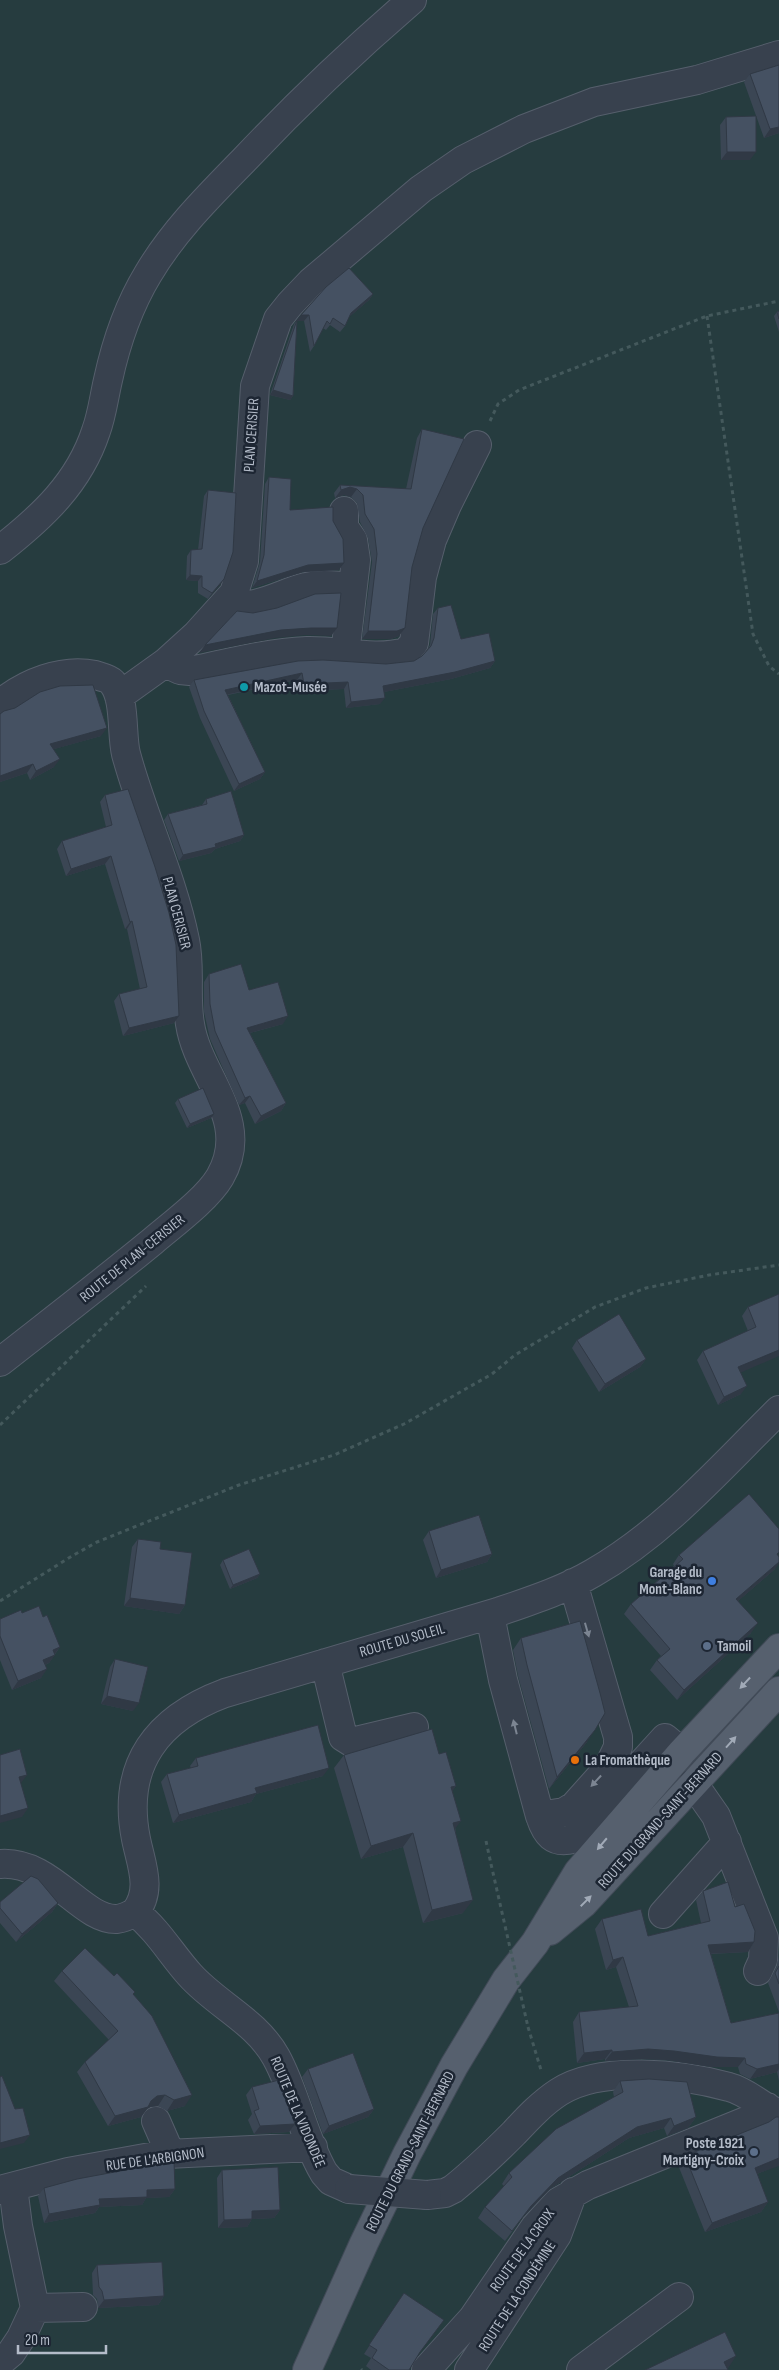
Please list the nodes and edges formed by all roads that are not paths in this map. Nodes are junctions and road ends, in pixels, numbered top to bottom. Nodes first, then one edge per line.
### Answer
1 (412, 0) edge
2 (779, 54) edge
3 (477, 445) road end
4 (344, 511) dead end
5 (0, 550) edge
6 (352, 588) junction
7 (228, 602) junction
8 (346, 654) junction
9 (165, 662) junction
10 (114, 688) junction
11 (0, 704) edge
12 (230, 1130) joint
13 (0, 1362) edge
14 (779, 1410) edge
15 (573, 1583) junction
16 (490, 1614) junction
17 (779, 1648) edge
18 (324, 1663) junction
19 (779, 1691) edge
20 (414, 1727) dead end
21 (673, 1745) junction
22 (693, 1783) junction
23 (540, 1816) junction
24 (727, 1842) junction
25 (1, 1861) edge
26 (136, 1912) junction
27 (663, 1914) dead end
28 (535, 1943) junction
29 (758, 1971) dead end
30 (773, 2110) edge
31 (156, 2121) dead end
32 (313, 2147) junction
33 (170, 2153) junction
34 (7, 2188) edge
35 (573, 2192) junction
36 (679, 2297) dead end
37 (83, 2307) dead end
38 (35, 2308) junction
39 (0, 2362) edge
40 (473, 2368) edge
41 (307, 2370) edge
42 (426, 2370) edge
43 (581, 2370) edge

1 - 5 street
2 - 7 street, PLAN CERISIER
3 - 8 street
4 - 6 street
6 - 7 street
6 - 8 street
7 - 9 street, PLAN CERISIER
8 - 9 street
9 - 10 street, PLAN CERISIER
10 - 11 street
10 - 12 street, PLAN CERISIER
12 - 13 street, ROUTE DE PLAN-CERISIER
14 - 15 street, ROUTE DU SOLEIL
15 - 16 street, ROUTE DU SOLEIL
15 -> 23 street
16 - 18 street, ROUTE DU SOLEIL
23 -> 16 street
17 -> 21 main road, ROUTE DU GRAND-SAINT-BERNARD
18 - 20 street
18 - 26 street, ROUTE DU SOLEIL
22 -> 19 main road, ROUTE DU GRAND-SAINT-BERNARD
21 - 23 street
21 -> 28 main road, ROUTE DU GRAND-SAINT-BERNARD
22 - 24 street
28 -> 22 main road, ROUTE DU GRAND-SAINT-BERNARD
24 - 27 street
24 - 29 street
25 - 26 street
26 - 32 street, ROUTE DE LA VIDONDÉE
28 - 41 main road, ROUTE DU GRAND-SAINT-BERNARD
30 - 32 street, ROUTE DE LA VIDONDÉE, bridge
30 - 35 street, ROUTE DE LA CROIX
31 - 33 street
32 - 33 street, RUE DE L'ARBIGNON
33 - 34 street, RUE DE L'ARBIGNON
34 - 38 street
35 - 40 street, ROUTE DE LA CONDÉMINE
35 - 42 street, ROUTE DE LA CROIX
36 - 43 street
37 - 38 street
38 - 39 street

